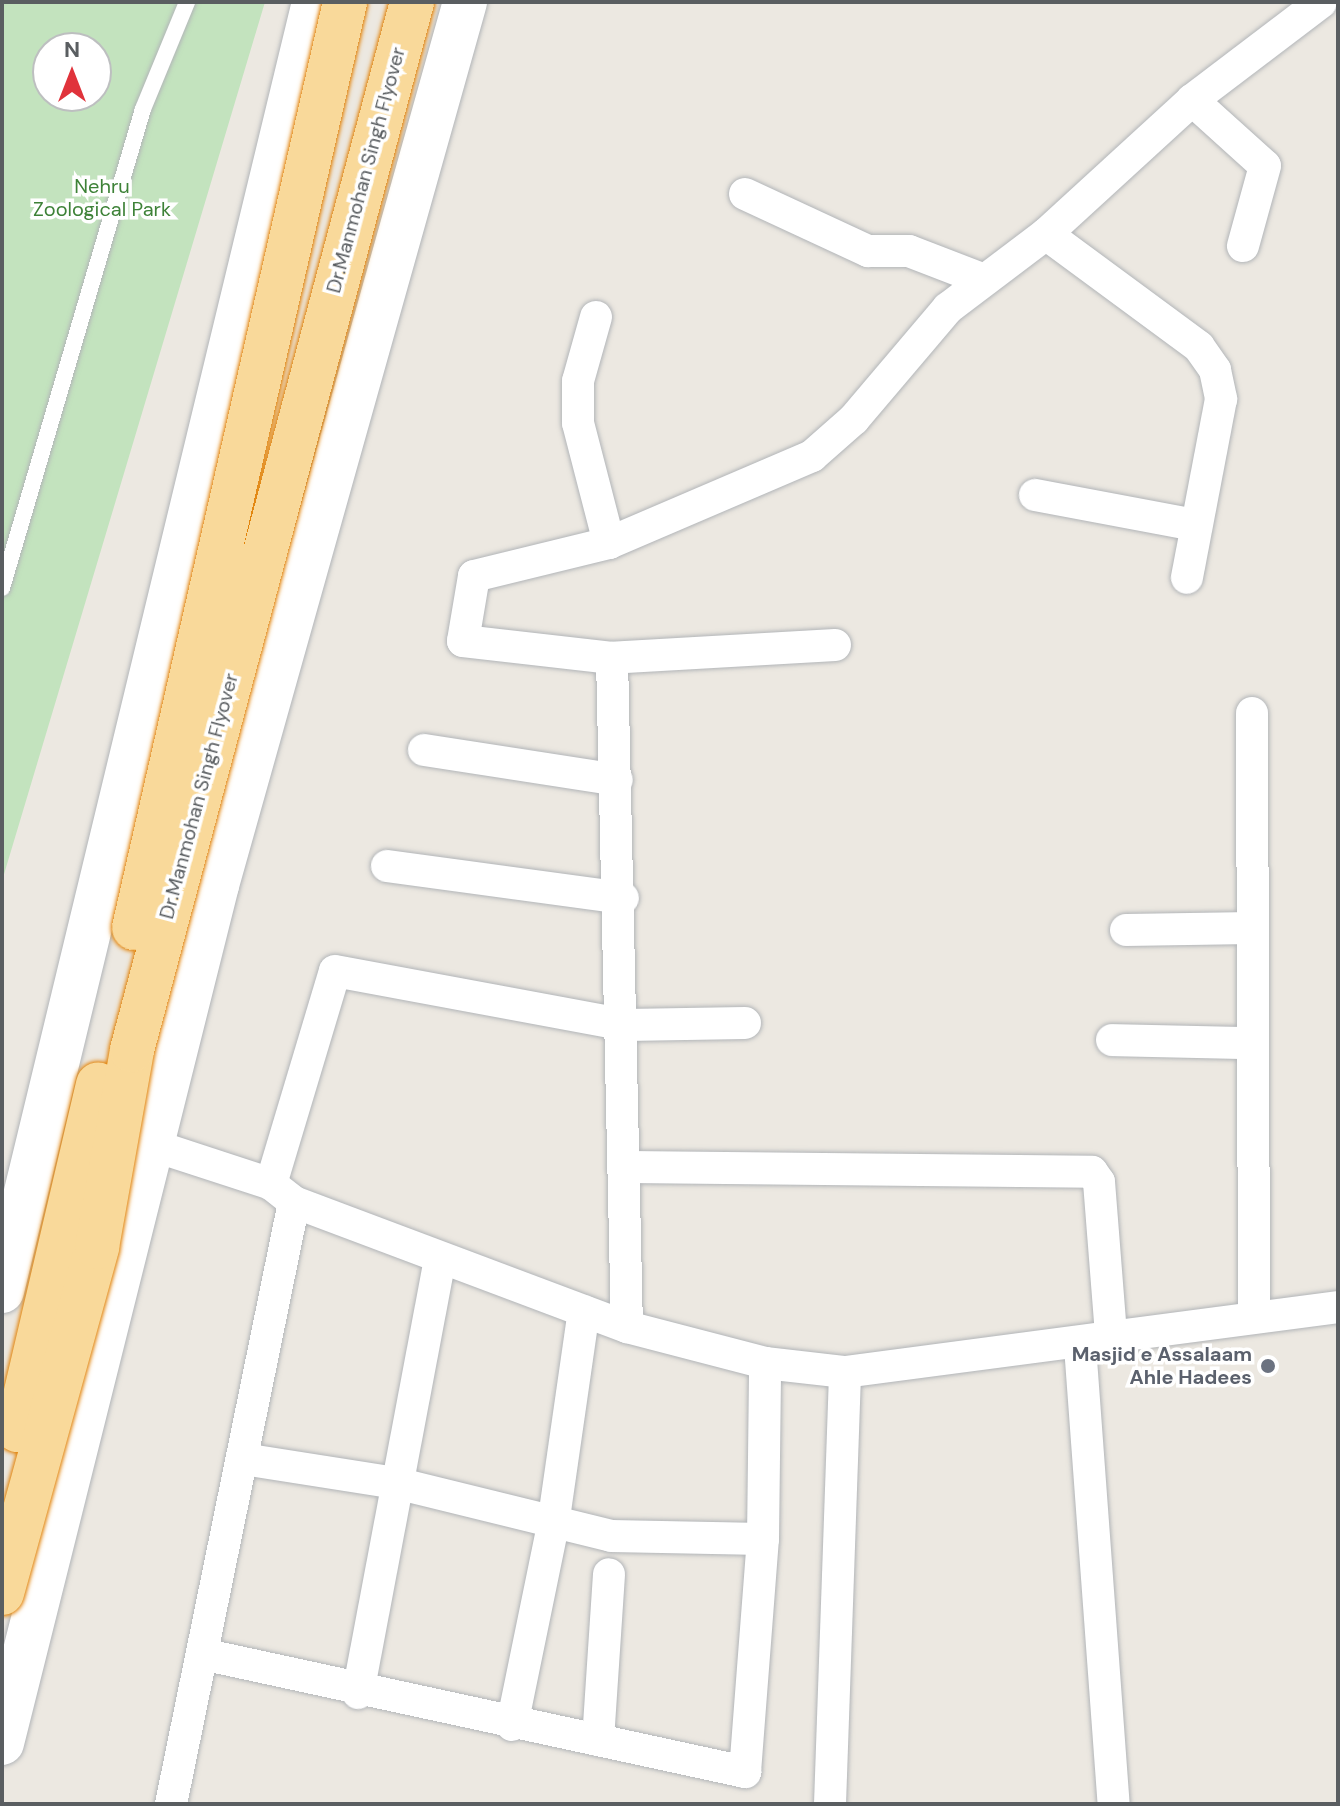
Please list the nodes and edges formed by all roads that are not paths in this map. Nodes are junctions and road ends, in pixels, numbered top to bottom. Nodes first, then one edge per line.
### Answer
1 (187, 2) edge
2 (314, 2) edge
3 (345, 2) edge
4 (412, 2) edge
5 (465, 2) edge
6 (1321, 2) edge
7 (1192, 100) junction
8 (745, 194) dead end
9 (1046, 234) junction
10 (1243, 246) dead end
11 (984, 280) junction
12 (596, 317) dead end
13 (1035, 495) dead end
14 (1195, 525) junction
15 (609, 543) junction
16 (1187, 578) dead end
17 (2, 588) edge
18 (835, 645) dead end
19 (612, 658) junction
20 (1252, 713) dead end
21 (424, 750) dead end
22 (617, 780) junction
23 (387, 866) dead end
24 (104, 873) junction
25 (217, 885) junction
26 (623, 898) junction
27 (1252, 928) junction
28 (1126, 930) dead end
29 (745, 1023) dead end
30 (626, 1025) junction
31 (1112, 1040) dead end
32 (1248, 1043) junction
33 (155, 1146) junction
34 (628, 1167) junction
35 (282, 1193) junction
36 (440, 1260) junction
37 (2, 1291) edge
38 (1338, 1307) edge
39 (584, 1311) junction
40 (1254, 1314) junction
41 (627, 1327) junction
42 (1111, 1334) junction
43 (1080, 1346) junction
44 (765, 1363) junction
45 (845, 1372) junction
46 (243, 1459) junction
47 (396, 1483) junction
48 (2, 1491) edge
49 (553, 1525) junction
50 (763, 1539) junction
51 (609, 1574) dead end
52 (2, 1593) edge
53 (202, 1654) junction
54 (358, 1693) junction
55 (512, 1725) junction
56 (598, 1740) junction
57 (2, 1743) edge
58 (171, 1804) edge
59 (830, 1804) edge
60 (1114, 1804) edge

1 - 17 lane
2 - 24 main road
3 - 48 highway, Dr.Manmohan Singh Flyover, bridge
4 - 52 highway, Dr.Manmohan Singh Flyover, bridge
5 - 25 main road
6 - 7 street
7 - 9 street
7 - 10 street
8 - 11 street
9 - 11 street
9 - 14 street
11 - 15 street
12 - 15 street
13 - 14 street
14 - 16 street
15 - 19 street
18 - 19 street
19 - 22 street
20 - 27 street
21 - 22 street
22 - 26 street
23 - 26 street
24 - 25 main road
24 - 37 main road
25 - 33 main road
26 - 30 street
27 - 28 street
27 - 32 street
29 - 30 street
30 - 34 street
30 - 35 street
31 - 32 street
32 - 40 street
33 - 35 street
33 - 57 main road
34 - 41 street
34 - 42 street
35 - 36 street
35 - 46 street
36 - 39 street
36 - 47 street
38 - 40 street
39 - 41 street
39 - 49 street
40 - 42 street
41 - 44 street
42 - 43 street
43 - 45 street
43 - 60 street
44 - 45 street
44 - 50 street
45 - 59 street
46 - 47 street
46 - 53 street
47 - 49 street
47 - 54 street
49 - 50 street
49 - 55 street
50 - 56 street
51 - 56 street
53 - 54 street
53 - 58 street
54 - 55 street
55 - 56 street

